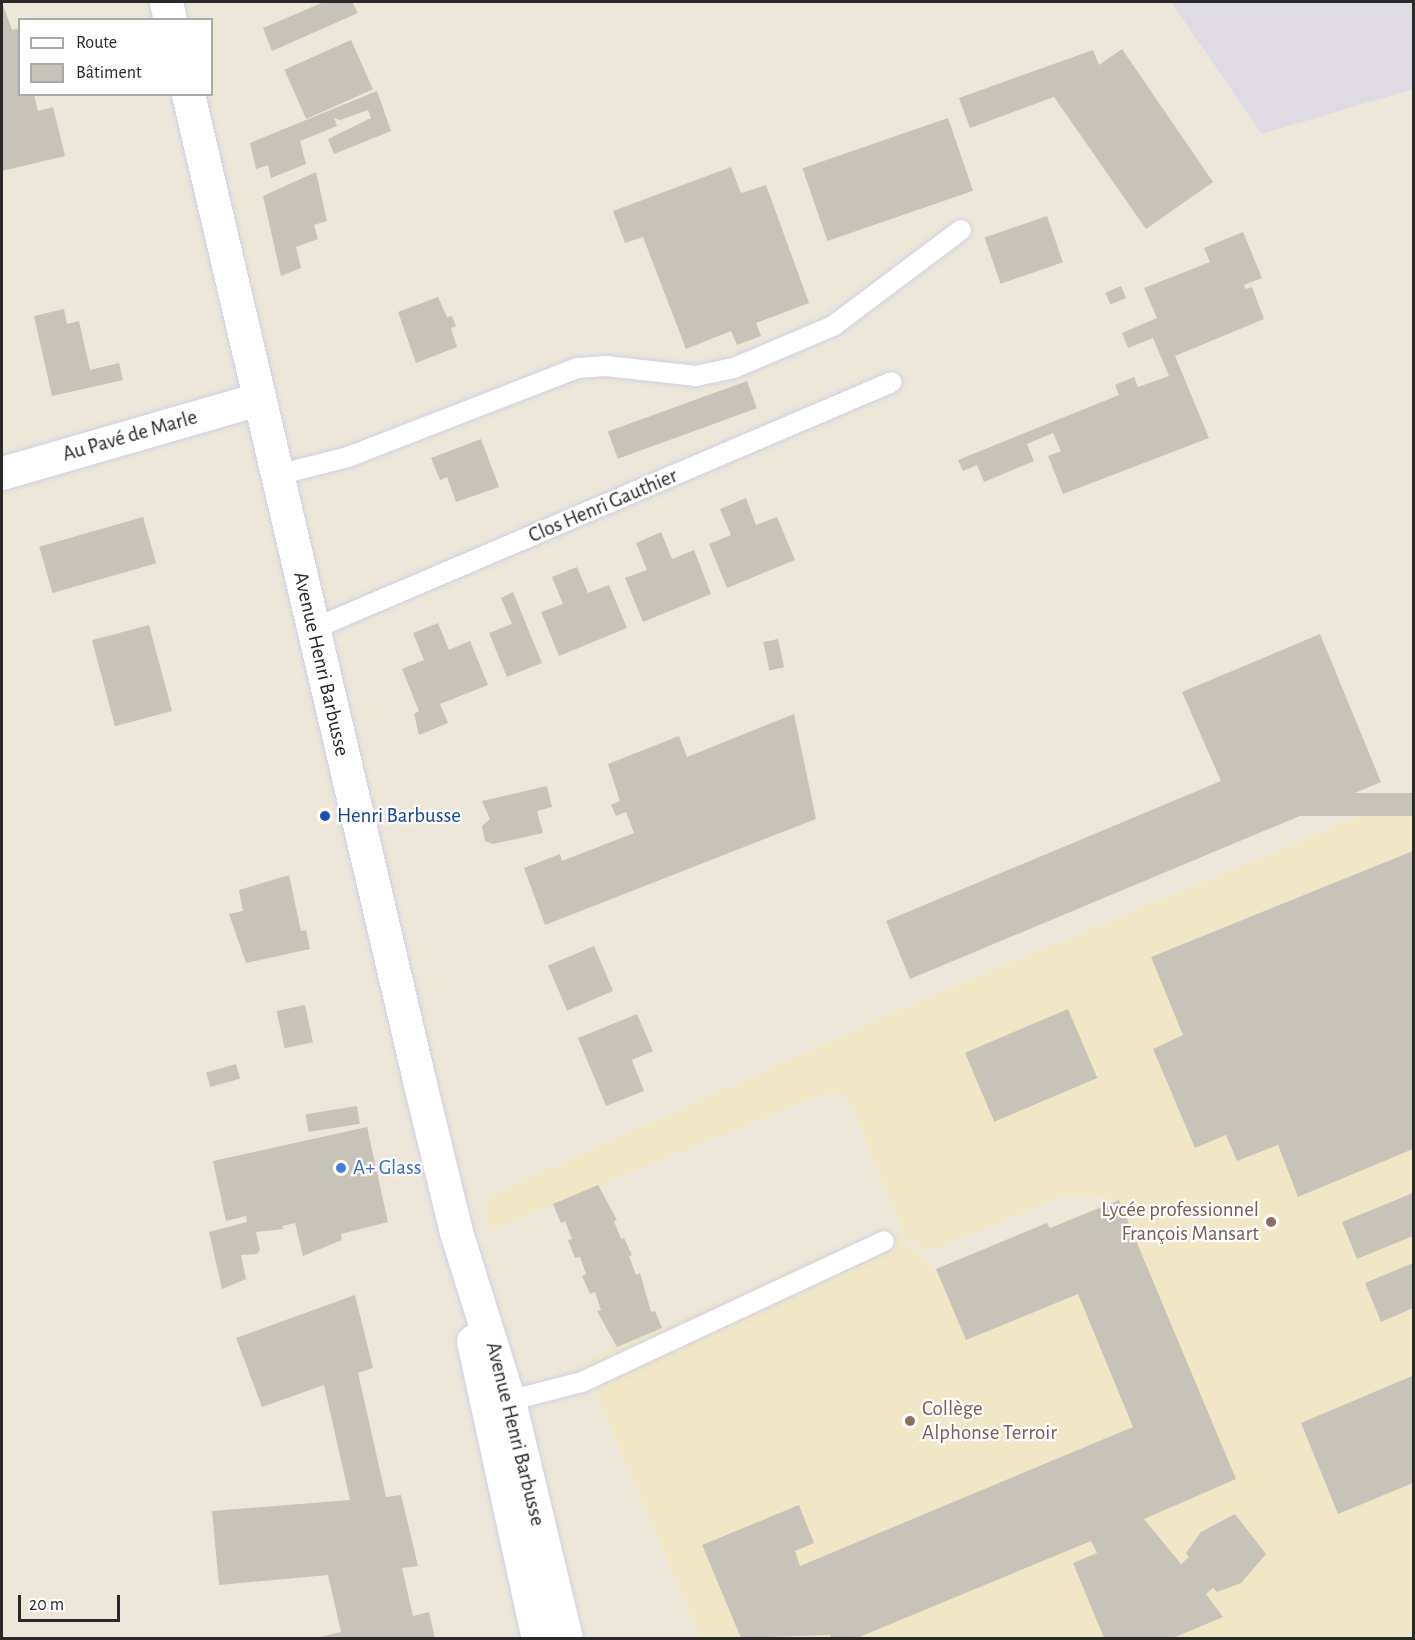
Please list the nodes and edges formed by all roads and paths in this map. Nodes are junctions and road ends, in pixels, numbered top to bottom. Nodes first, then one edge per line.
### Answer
1 (166, 2) edge
2 (170, 18) edge
3 (188, 96) edge
4 (961, 230) dead end
5 (892, 382) dead end
6 (259, 399) junction
7 (2, 473) edge
8 (277, 475) junction
9 (313, 629) junction
10 (884, 1241) dead end
11 (498, 1404) junction
12 (538, 1638) edge
13 (566, 1638) edge

1 - 2 street
3 - 6 street, Avenue Henri Barbusse
4 - 8 lane
5 - 9 lane, Clos Henri Gauthier
6 - 7 street, Au Pavé de Marle
6 - 8 street, Avenue Henri Barbusse
8 - 9 street, Avenue Henri Barbusse
9 - 11 street, Avenue Henri Barbusse
10 - 11 lane
11 - 12 street, Avenue Henri Barbusse
11 - 13 street, Avenue Henri Barbusse

